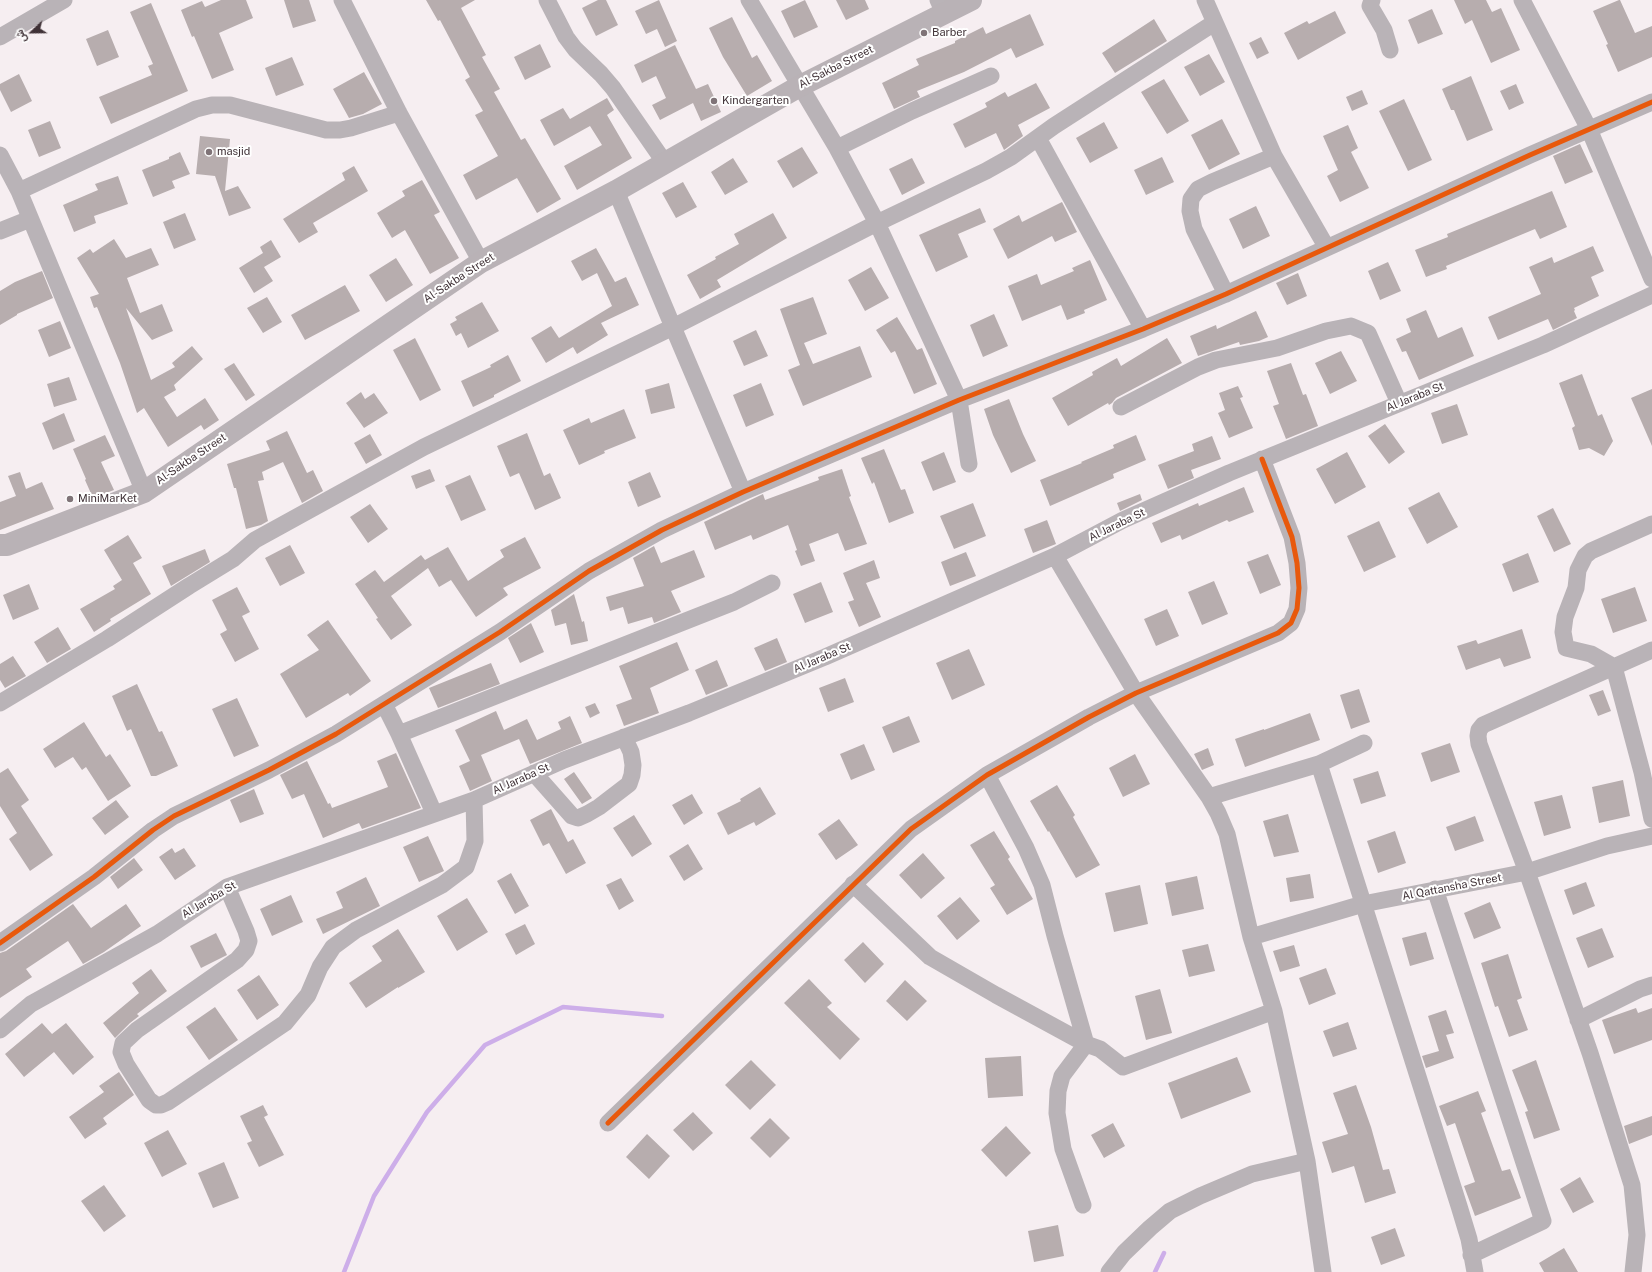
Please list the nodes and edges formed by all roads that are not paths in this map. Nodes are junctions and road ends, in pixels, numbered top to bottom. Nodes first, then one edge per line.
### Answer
1 (64, 0) edge
2 (342, 0) edge
3 (547, 0) edge
4 (750, 0) edge
5 (971, 0) edge
6 (1205, 0) edge
7 (1372, 0) edge
8 (1522, 0) edge
9 (941, 6) edge
10 (1214, 23) junction
11 (0, 37) edge
12 (1390, 50) dead end
13 (991, 76) dead end
14 (800, 86) junction
15 (1652, 102) edge
16 (399, 113) junction
17 (1589, 129) junction
18 (1038, 138) junction
19 (837, 148) junction
20 (0, 155) edge
21 (1274, 156) junction
22 (664, 163) junction
23 (19, 191) junction
24 (616, 192) junction
25 (30, 219) junction
26 (877, 223) junction
27 (0, 231) edge
28 (1326, 248) junction
29 (481, 262) junction
30 (1652, 279) edge
31 (1226, 294) junction
32 (1652, 295) edge
33 (673, 327) junction
34 (1143, 329) junction
35 (959, 400) junction
36 (1399, 404) junction
37 (1121, 407) dead end
38 (1262, 459) junction
39 (968, 464) dead end
40 (144, 492) junction
41 (744, 492) junction
42 (1652, 524) edge
43 (2, 549) edge
44 (1055, 556) junction
45 (772, 583) dead end
46 (1652, 650) edge
47 (1614, 667) junction
48 (1136, 693) junction
49 (0, 703) edge
50 (384, 704) junction
51 (399, 734) junction
52 (624, 737) junction
53 (1364, 743) dead end
54 (1319, 764) junction
55 (534, 773) junction
56 (987, 775) junction
57 (1209, 797) junction
58 (474, 800) junction
59 (434, 813) junction
60 (1652, 819) edge
61 (1652, 836) edge
62 (1527, 872) junction
63 (853, 884) junction
64 (227, 887) junction
65 (1435, 889) junction
66 (1363, 904) junction
67 (1251, 937) junction
68 (0, 943) edge
69 (1652, 985) edge
70 (1274, 1011) junction
71 (1578, 1020) junction
72 (0, 1030) edge
73 (1086, 1044) junction
74 (608, 1123) dead end
75 (1306, 1161) junction
76 (1083, 1205) dead end
77 (1471, 1255) junction
78 (1109, 1272) edge
79 (1323, 1272) edge
80 (1475, 1272) edge
81 (1633, 1272) edge

1 - 11 street
2 - 16 street
3 - 22 street
4 - 14 street
5 - 9 main road, Al-Sakba Street
6 - 10 street
7 - 12 street
8 - 17 street
9 - 14 main road, Al-Sakba Street
10 - 18 street
10 - 21 street
13 - 19 street
14 - 19 street
14 - 22 main road, Al-Sakba Street
15 - 17 street
16 - 23 street
16 - 29 street
17 - 28 street
17 - 30 street
18 - 26 street
18 - 34 street
19 - 26 street
20 - 23 street
21 - 28 street
21 - 31 street
22 - 24 main road, Al-Sakba Street
23 - 25 street
24 - 29 main road, Al-Sakba Street
24 - 33 street
25 - 27 street
25 - 40 street
26 - 33 street
26 - 35 street
28 - 31 street
29 - 40 main road, Al-Sakba Street
31 - 34 street
32 - 36 street, Al Jaraba St
33 - 41 street
33 - 49 street
34 - 35 street
35 - 39 street
35 - 41 street
36 - 37 street
36 - 38 street, Al Jaraba St
38 - 44 street, Al Jaraba St
38 - 48 street
40 - 43 main road, Al-Sakba Street
41 - 50 street
42 - 47 street
44 - 48 street
44 - 52 street, Al Jaraba St
45 - 51 street
46 - 47 street
47 - 60 street
47 - 62 street
48 - 56 street
48 - 57 street
50 - 51 street
50 - 68 street
51 - 59 street
52 - 55 street, Al Jaraba St
52 - 55 street
53 - 54 street
54 - 57 street
54 - 66 street
55 - 58 street, Al Jaraba St
56 - 63 street
56 - 73 street
57 - 67 street
58 - 59 street, Al Jaraba St
58 - 64 street
59 - 64 street, Al Jaraba St
61 - 62 street, Al Qattansha Street
62 - 65 street, Al Qattansha Street
62 - 71 street
63 - 73 street
63 - 74 street
64 - 72 street, Al Jaraba St
65 - 66 street, Al Qattansha Street
65 - 77 street
66 - 67 street, Al Qattansha Street
66 - 77 street
67 - 70 street
69 - 71 street
70 - 73 street
70 - 75 street
71 - 81 street
73 - 76 street
75 - 78 street
75 - 79 street
77 - 80 street

